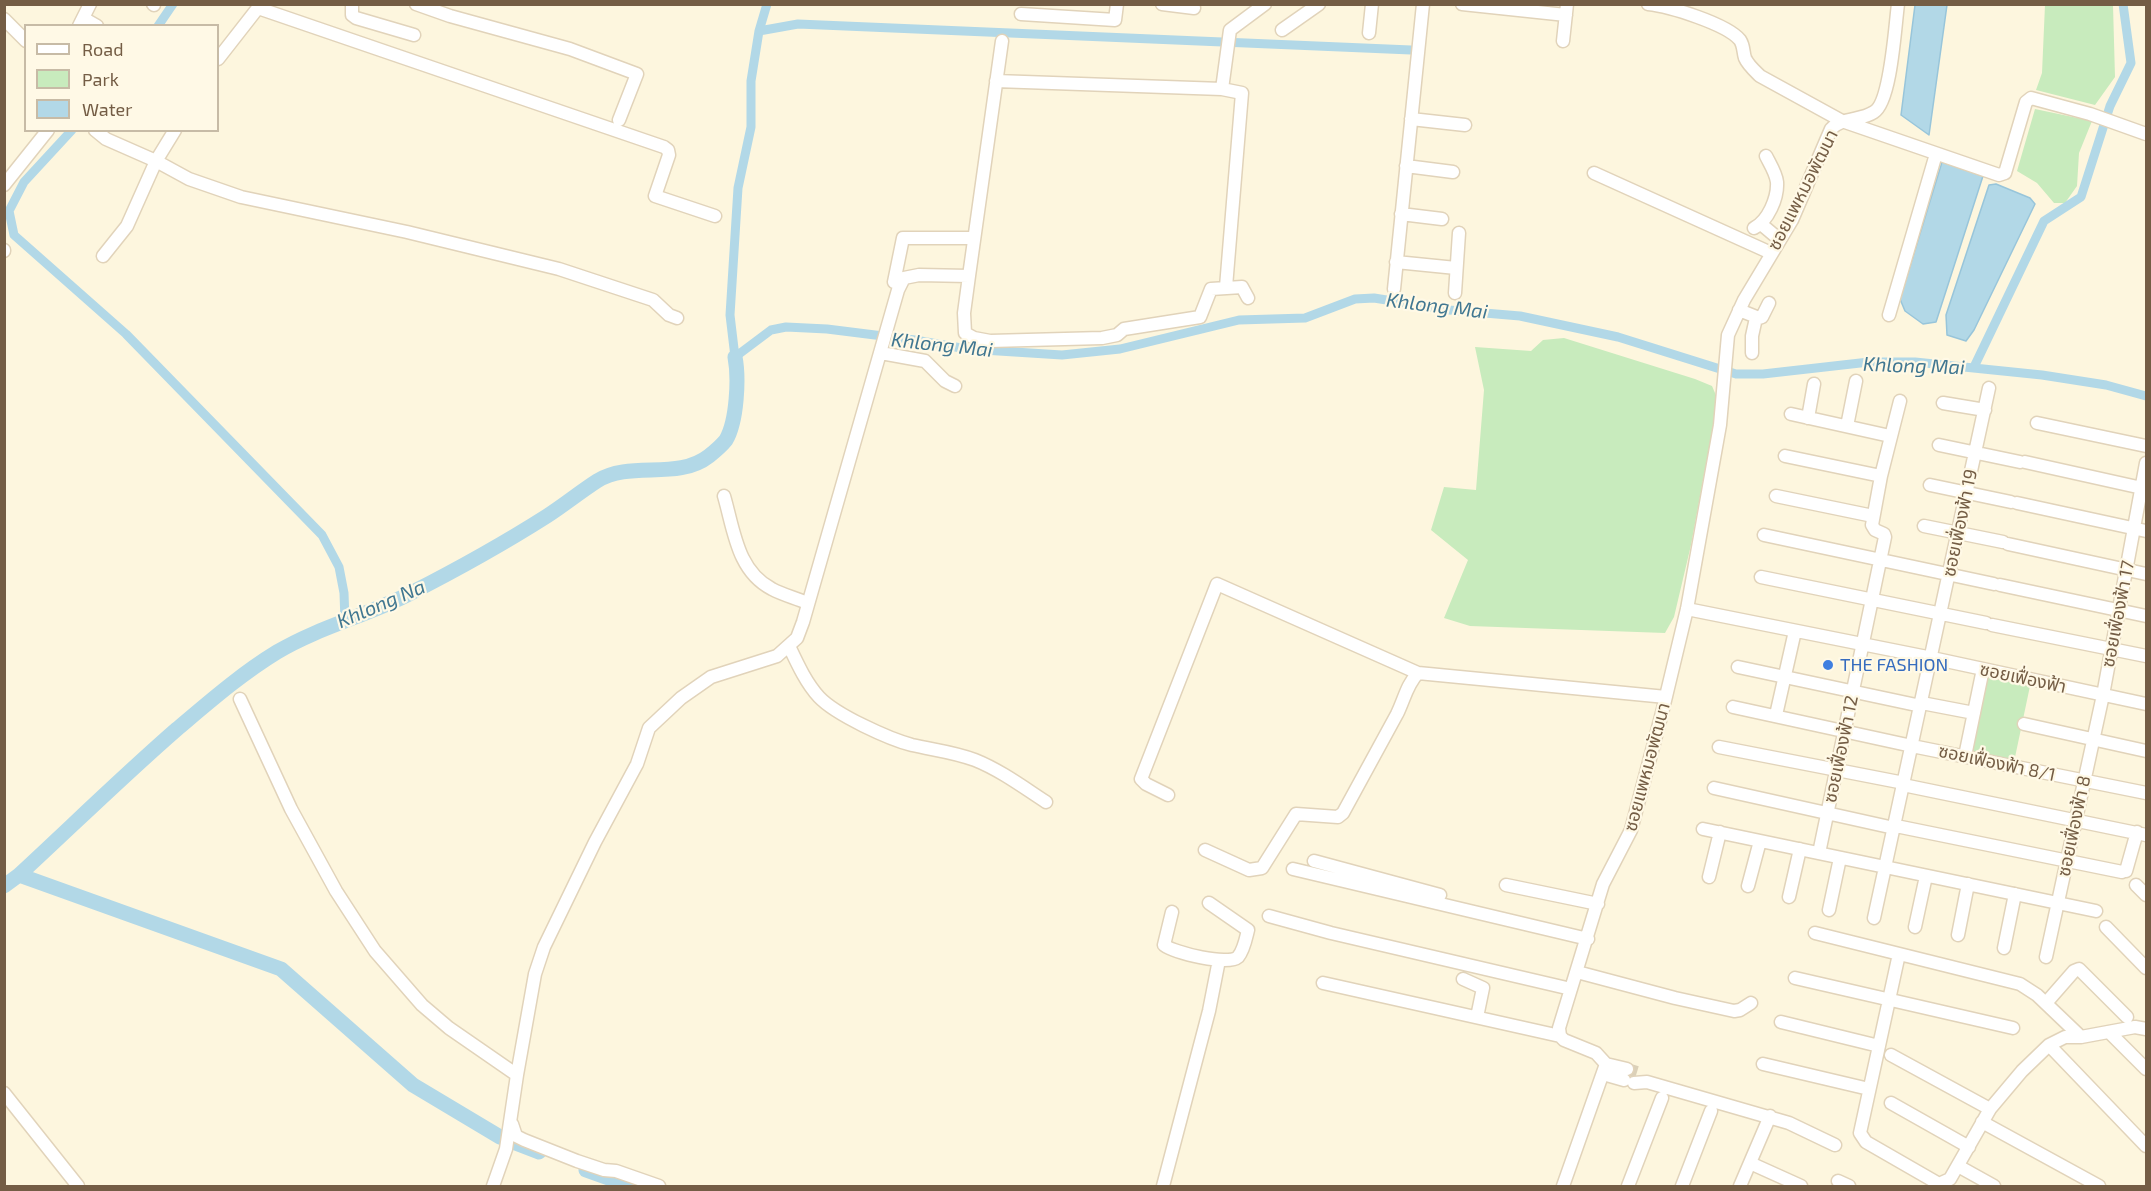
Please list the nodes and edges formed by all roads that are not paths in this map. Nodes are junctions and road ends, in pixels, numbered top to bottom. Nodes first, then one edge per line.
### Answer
1 (90, 4) edge
2 (352, 4) edge
3 (416, 4) edge
4 (1117, 4) edge
5 (1162, 4) edge
6 (1265, 4) edge
7 (1318, 4) edge
8 (1372, 4) edge
9 (1423, 4) edge
10 (1462, 4) edge
11 (1648, 4) edge
12 (1898, 4) edge
13 (259, 6) edge
14 (1194, 8) dead end
15 (1566, 10) edge
16 (1075, 11) edge
17 (1022, 14) dead end
18 (4, 19) edge
19 (81, 22) edge
20 (1282, 30) dead end
21 (1368, 33) dead end
22 (414, 35) dead end
23 (24, 39) edge
24 (1563, 40) dead end
25 (1002, 41) dead end
26 (219, 58) edge
27 (996, 81) junction
28 (1222, 89) junction
29 (1411, 119) junction
30 (619, 120) dead end
31 (1842, 121) junction
32 (1465, 125) dead end
33 (46, 132) edge
34 (97, 132) edge
35 (174, 132) edge
36 (2146, 134) edge
37 (1935, 154) junction
38 (1766, 156) dead end
39 (156, 161) junction
40 (1406, 166) junction
41 (1453, 172) dead end
42 (1594, 173) dead end
43 (4, 185) edge
44 (1401, 214) junction
45 (714, 216) dead end
46 (1442, 219) dead end
47 (1459, 233) dead end
48 (974, 238) junction
49 (1781, 239) junction
50 (1771, 253) junction
51 (104, 256) dead end
52 (1396, 262) junction
53 (1456, 268) junction
54 (969, 276) junction
55 (894, 282) dead end
56 (1226, 287) junction
57 (1394, 289) dead end
58 (1455, 293) dead end
59 (1248, 298) dead end
60 (1768, 303) dead end
61 (1739, 310) junction
62 (1888, 315) dead end
63 (677, 318) dead end
64 (1756, 318) junction
65 (882, 349) junction
66 (1752, 353) dead end
67 (1856, 381) dead end
68 (1814, 384) dead end
69 (955, 386) dead end
70 (1989, 388) dead end
71 (1900, 401) dead end
72 (1943, 403) dead end
73 (1985, 410) junction
74 (1791, 414) dead end
75 (1808, 418) junction
76 (2037, 423) dead end
77 (1847, 426) junction
78 (1890, 436) junction
79 (1939, 445) dead end
80 (2146, 446) edge
81 (1976, 452) junction
82 (1785, 456) dead end
83 (2146, 463) edge
84 (1881, 476) junction
85 (1930, 485) dead end
86 (2142, 488) junction
87 (1967, 493) junction
88 (724, 496) dead end
89 (1776, 496) dead end
90 (1873, 516) junction
91 (1924, 526) dead end
92 (2140, 530) edge
93 (1958, 533) junction
94 (1764, 535) dead end
95 (1880, 560) junction
96 (2126, 569) junction
97 (1950, 574) junction
98 (2146, 574) edge
99 (1761, 577) dead end
100 (1871, 599) junction
101 (807, 603) junction
102 (1687, 609) junction
103 (2119, 609) junction
104 (1941, 614) junction
105 (2146, 615) edge
106 (1795, 631) junction
107 (1861, 645) junction
108 (2111, 649) junction
109 (784, 650) junction
110 (2146, 656) edge
111 (1932, 658) junction
112 (1738, 667) dead end
113 (1983, 669) junction
114 (1418, 673) junction
115 (1784, 675) junction
116 (1853, 691) junction
117 (2103, 695) junction
118 (1666, 697) junction
119 (240, 699) dead end
120 (2146, 704) edge
121 (1924, 705) junction
122 (1733, 706) dead end
123 (1974, 713) junction
124 (1776, 715) junction
125 (2024, 724) dead end
126 (1845, 730) junction
127 (2093, 740) junction
128 (1915, 746) junction
129 (1719, 747) dead end
130 (2146, 752) edge
131 (1965, 756) junction
132 (1837, 769) junction
133 (2084, 781) junction
134 (1906, 785) junction
135 (1714, 788) dead end
136 (2146, 793) edge
137 (1168, 795) dead end
138 (1046, 802) dead end
139 (1828, 812) junction
140 (2076, 820) junction
141 (1895, 827) junction
142 (1703, 829) dead end
143 (1720, 832) junction
144 (2141, 834) edge
145 (1760, 841) junction
146 (1800, 849) junction
147 (1205, 850) dead end
148 (1819, 853) junction
149 (1839, 858) junction
150 (2067, 860) junction
151 (1314, 861) dead end
152 (1886, 866) junction
153 (1293, 869) dead end
154 (1926, 876) junction
155 (1709, 877) dead end
156 (1968, 884) junction
157 (1506, 885) dead end
158 (2136, 885) dead end
159 (1748, 886) dead end
160 (2015, 894) junction
161 (2146, 896) edge
162 (1789, 897) dead end
163 (1209, 903) dead end
164 (2058, 903) junction
165 (1598, 904) junction
166 (1829, 910) dead end
167 (2096, 911) dead end
168 (1172, 912) dead end
169 (1269, 916) dead end
170 (1875, 918) dead end
171 (1915, 927) dead end
172 (2106, 927) dead end
173 (1815, 933) dead end
174 (1958, 935) dead end
175 (1588, 937) junction
176 (2004, 948) dead end
177 (1899, 954) junction
178 (2046, 957) dead end
179 (1219, 960) junction
180 (2146, 968) edge
181 (1577, 972) junction
182 (1795, 978) dead end
183 (1463, 979) dead end
184 (1323, 983) dead end
185 (1571, 989) junction
186 (1888, 1001) junction
187 (2046, 1003) junction
188 (1751, 1004) dead end
189 (1477, 1017) junction
190 (2127, 1017) dead end
191 (1781, 1022) dead end
192 (2013, 1028) dead end
193 (2146, 1029) edge
194 (2109, 1032) junction
195 (1560, 1036) junction
196 (2081, 1037) junction
197 (2049, 1045) junction
198 (1879, 1046) junction
199 (1892, 1055) dead end
200 (1763, 1064) dead end
201 (1605, 1069) junction
202 (2146, 1069) edge
203 (517, 1075) junction
204 (1869, 1089) junction
205 (4, 1093) edge
206 (1662, 1098) dead end
207 (1891, 1103) dead end
208 (1990, 1109) junction
209 (1712, 1111) dead end
210 (1770, 1116) junction
211 (1982, 1122) junction
212 (511, 1124) junction
213 (1835, 1145) dead end
214 (2146, 1146) edge
215 (1969, 1147) junction
216 (1750, 1163) junction
217 (1958, 1166) junction
218 (2078, 1175) junction
219 (1939, 1185) edge
220 (78, 1186) edge
221 (493, 1186) edge
222 (659, 1186) edge
223 (1163, 1186) edge
224 (1563, 1186) edge
225 (1628, 1186) edge
226 (1682, 1186) edge
227 (1740, 1186) edge
228 (1801, 1186) edge
229 (1994, 1186) edge
230 (2071, 1186) edge
231 (2099, 1186) edge

1 - 19 street
2 - 22 street
3 - 30 street
4 - 16 street
5 - 14 street
6 - 28 street
7 - 20 street
8 - 21 street
9 - 29 street
10 - 15 street
11 - 31 street
12 - 31 street, ซอยแพหมอพัฒนา
13 - 26 street
13 - 45 street
15 - 24 street
16 - 17 street
18 - 23 street
25 - 27 street
27 - 28 street
27 - 48 street
28 - 56 street
29 - 32 street
29 - 40 street
31 - 37 street
31 - 49 street, ซอยแพหมอพัฒนา
33 - 43 street
34 - 39 street
35 - 39 street
36 - 37 street
37 - 62 street
38 - 49 street
39 - 51 street
39 - 63 street
40 - 41 street
40 - 44 street
42 - 50 street
44 - 46 street
44 - 52 street
47 - 53 street
48 - 54 street
48 - 55 street
49 - 50 street, ซอยแพหมอพัฒนา
50 - 61 street, ซอยแพหมอพัฒนา
52 - 53 street
52 - 57 street
53 - 58 street
54 - 56 street
54 - 65 street
56 - 59 street
60 - 64 street
61 - 64 street
61 - 102 street, ซอยแพหมอพัฒนา
64 - 66 street
65 - 69 street
65 - 101 street
67 - 77 street
68 - 75 street
70 - 73 street, ซอยเฟื่องฟ้า 19
71 - 78 street
72 - 73 street
73 - 81 street, ซอยเฟื่องฟ้า 19
74 - 75 street
75 - 77 street
76 - 80 street
77 - 78 street
78 - 84 street
79 - 81 street
81 - 86 street
81 - 87 street, ซอยเฟื่องฟ้า 19
82 - 84 street
83 - 86 street, ซอยเฟื่องฟ้า 17
84 - 90 street
85 - 87 street
86 - 92 street, ซอยเฟื่องฟ้า 17
87 - 92 street
87 - 93 street, ซอยเฟื่องฟ้า 19
88 - 101 street
89 - 90 street
90 - 95 street, ซอยเฟื่องฟ้า 12
91 - 93 street
92 - 96 street, ซอยเฟื่องฟ้า 17
93 - 96 street
93 - 97 street, ซอยเฟื่องฟ้า 19
94 - 95 street
95 - 97 street
95 - 100 street, ซอยเฟื่องฟ้า 12
96 - 98 street
96 - 103 street, ซอยเฟื่องฟ้า 17
97 - 103 street
97 - 104 street, ซอยเฟื่องฟ้า 19
99 - 100 street
100 - 104 street
100 - 107 street, ซอยเฟื่องฟ้า 12
101 - 109 street
102 - 106 street, ซอยเฟื่องฟ้า
102 - 118 street, ซอยแพหมอพัฒนา
103 - 105 street
103 - 108 street, ซอยเฟื่องฟ้า 17
104 - 108 street
104 - 111 street, ซอยเฟื่องฟ้า 19
106 - 107 street, ซอยเฟื่องฟ้า
106 - 115 street
107 - 111 street, ซอยเฟื่องฟ้า
107 - 116 street, ซอยเฟื่องฟ้า 12
108 - 110 street
108 - 117 street, ซอยเฟื่องฟ้า 17
109 - 138 street
109 - 203 street
111 - 113 street, ซอยเฟื่องฟ้า
111 - 121 street, ซอยเฟื่องฟ้า 19
112 - 115 street
113 - 117 street, ซอยเฟื่องฟ้า
113 - 123 street
114 - 118 street
114 - 137 street
114 - 147 street
115 - 116 street
115 - 124 street
116 - 121 street
116 - 126 street, ซอยเฟื่องฟ้า 12
117 - 120 street, ซอยเฟื่องฟ้า
117 - 127 street, ซอยเฟื่องฟ้า 8
118 - 165 street, ซอยแพหมอพัฒนา
119 - 203 street
121 - 123 street
121 - 128 street, ซอยเฟื่องฟ้า 19
122 - 124 street, ซอยเฟื่องฟ้า 8/1
123 - 131 street
124 - 126 street, ซอยเฟื่องฟ้า 8/1
125 - 127 street
126 - 128 street, ซอยเฟื่องฟ้า 8/1
126 - 132 street, ซอยเฟื่องฟ้า 12
127 - 130 street
127 - 133 street, ซอยเฟื่องฟ้า 8
128 - 131 street, ซอยเฟื่องฟ้า 8/1
128 - 134 street, ซอยเฟื่องฟ้า 19
129 - 132 street
131 - 133 street, ซอยเฟื่องฟ้า 8/1
132 - 134 street
132 - 139 street, ซอยเฟื่องฟ้า 12
133 - 136 street, ซอยเฟื่องฟ้า 8/1
133 - 140 street, ซอยเฟื่องฟ้า 8
134 - 140 street
134 - 141 street, ซอยเฟื่องฟ้า 19
135 - 139 street
139 - 141 street
139 - 148 street, ซอยเฟื่องฟ้า 12
140 - 144 street
140 - 150 street, ซอยเฟื่องฟ้า 8
141 - 150 street
141 - 152 street, ซอยเฟื่องฟ้า 19
142 - 143 street
143 - 145 street
143 - 155 street
144 - 150 street
145 - 146 street
145 - 159 street
146 - 148 street
146 - 162 street
148 - 149 street
149 - 152 street
149 - 166 street
150 - 164 street, ซอยเฟื่องฟ้า 8
151 - 175 street
152 - 154 street
152 - 170 street, ซอยเฟื่องฟ้า 19
153 - 175 street
154 - 156 street
154 - 171 street
156 - 160 street
156 - 174 street
157 - 165 street
158 - 161 street
160 - 164 street
160 - 176 street
163 - 179 street
164 - 167 street
164 - 178 street, ซอยเฟื่องฟ้า 8
165 - 175 street, ซอยแพหมอพัฒนา
168 - 179 street
169 - 185 street
172 - 180 street
173 - 177 street
175 - 181 street, ซอยแพหมอพัฒนา
177 - 186 street
177 - 187 street
179 - 223 street
181 - 185 street, ซอยแพหมอพัฒนา
181 - 188 street
182 - 186 street
183 - 189 street
184 - 189 street
185 - 195 street, ซอยแพหมอพัฒนา
186 - 192 street
186 - 198 street
187 - 190 street
187 - 196 street
189 - 195 street
191 - 198 street
193 - 194 street
194 - 196 street
194 - 202 street
195 - 201 street
196 - 197 street
197 - 208 street
197 - 214 street
198 - 204 street
199 - 208 street
200 - 204 street
201 - 210 street
201 - 224 street
203 - 212 street
204 - 219 street
205 - 220 street
206 - 225 street
207 - 215 street
208 - 211 street
209 - 226 street
210 - 213 street
210 - 216 street
211 - 215 street
211 - 218 street
212 - 221 street
212 - 222 street
215 - 217 street
216 - 227 street
216 - 228 street
217 - 219 street
217 - 229 street
218 - 230 street
218 - 231 street

